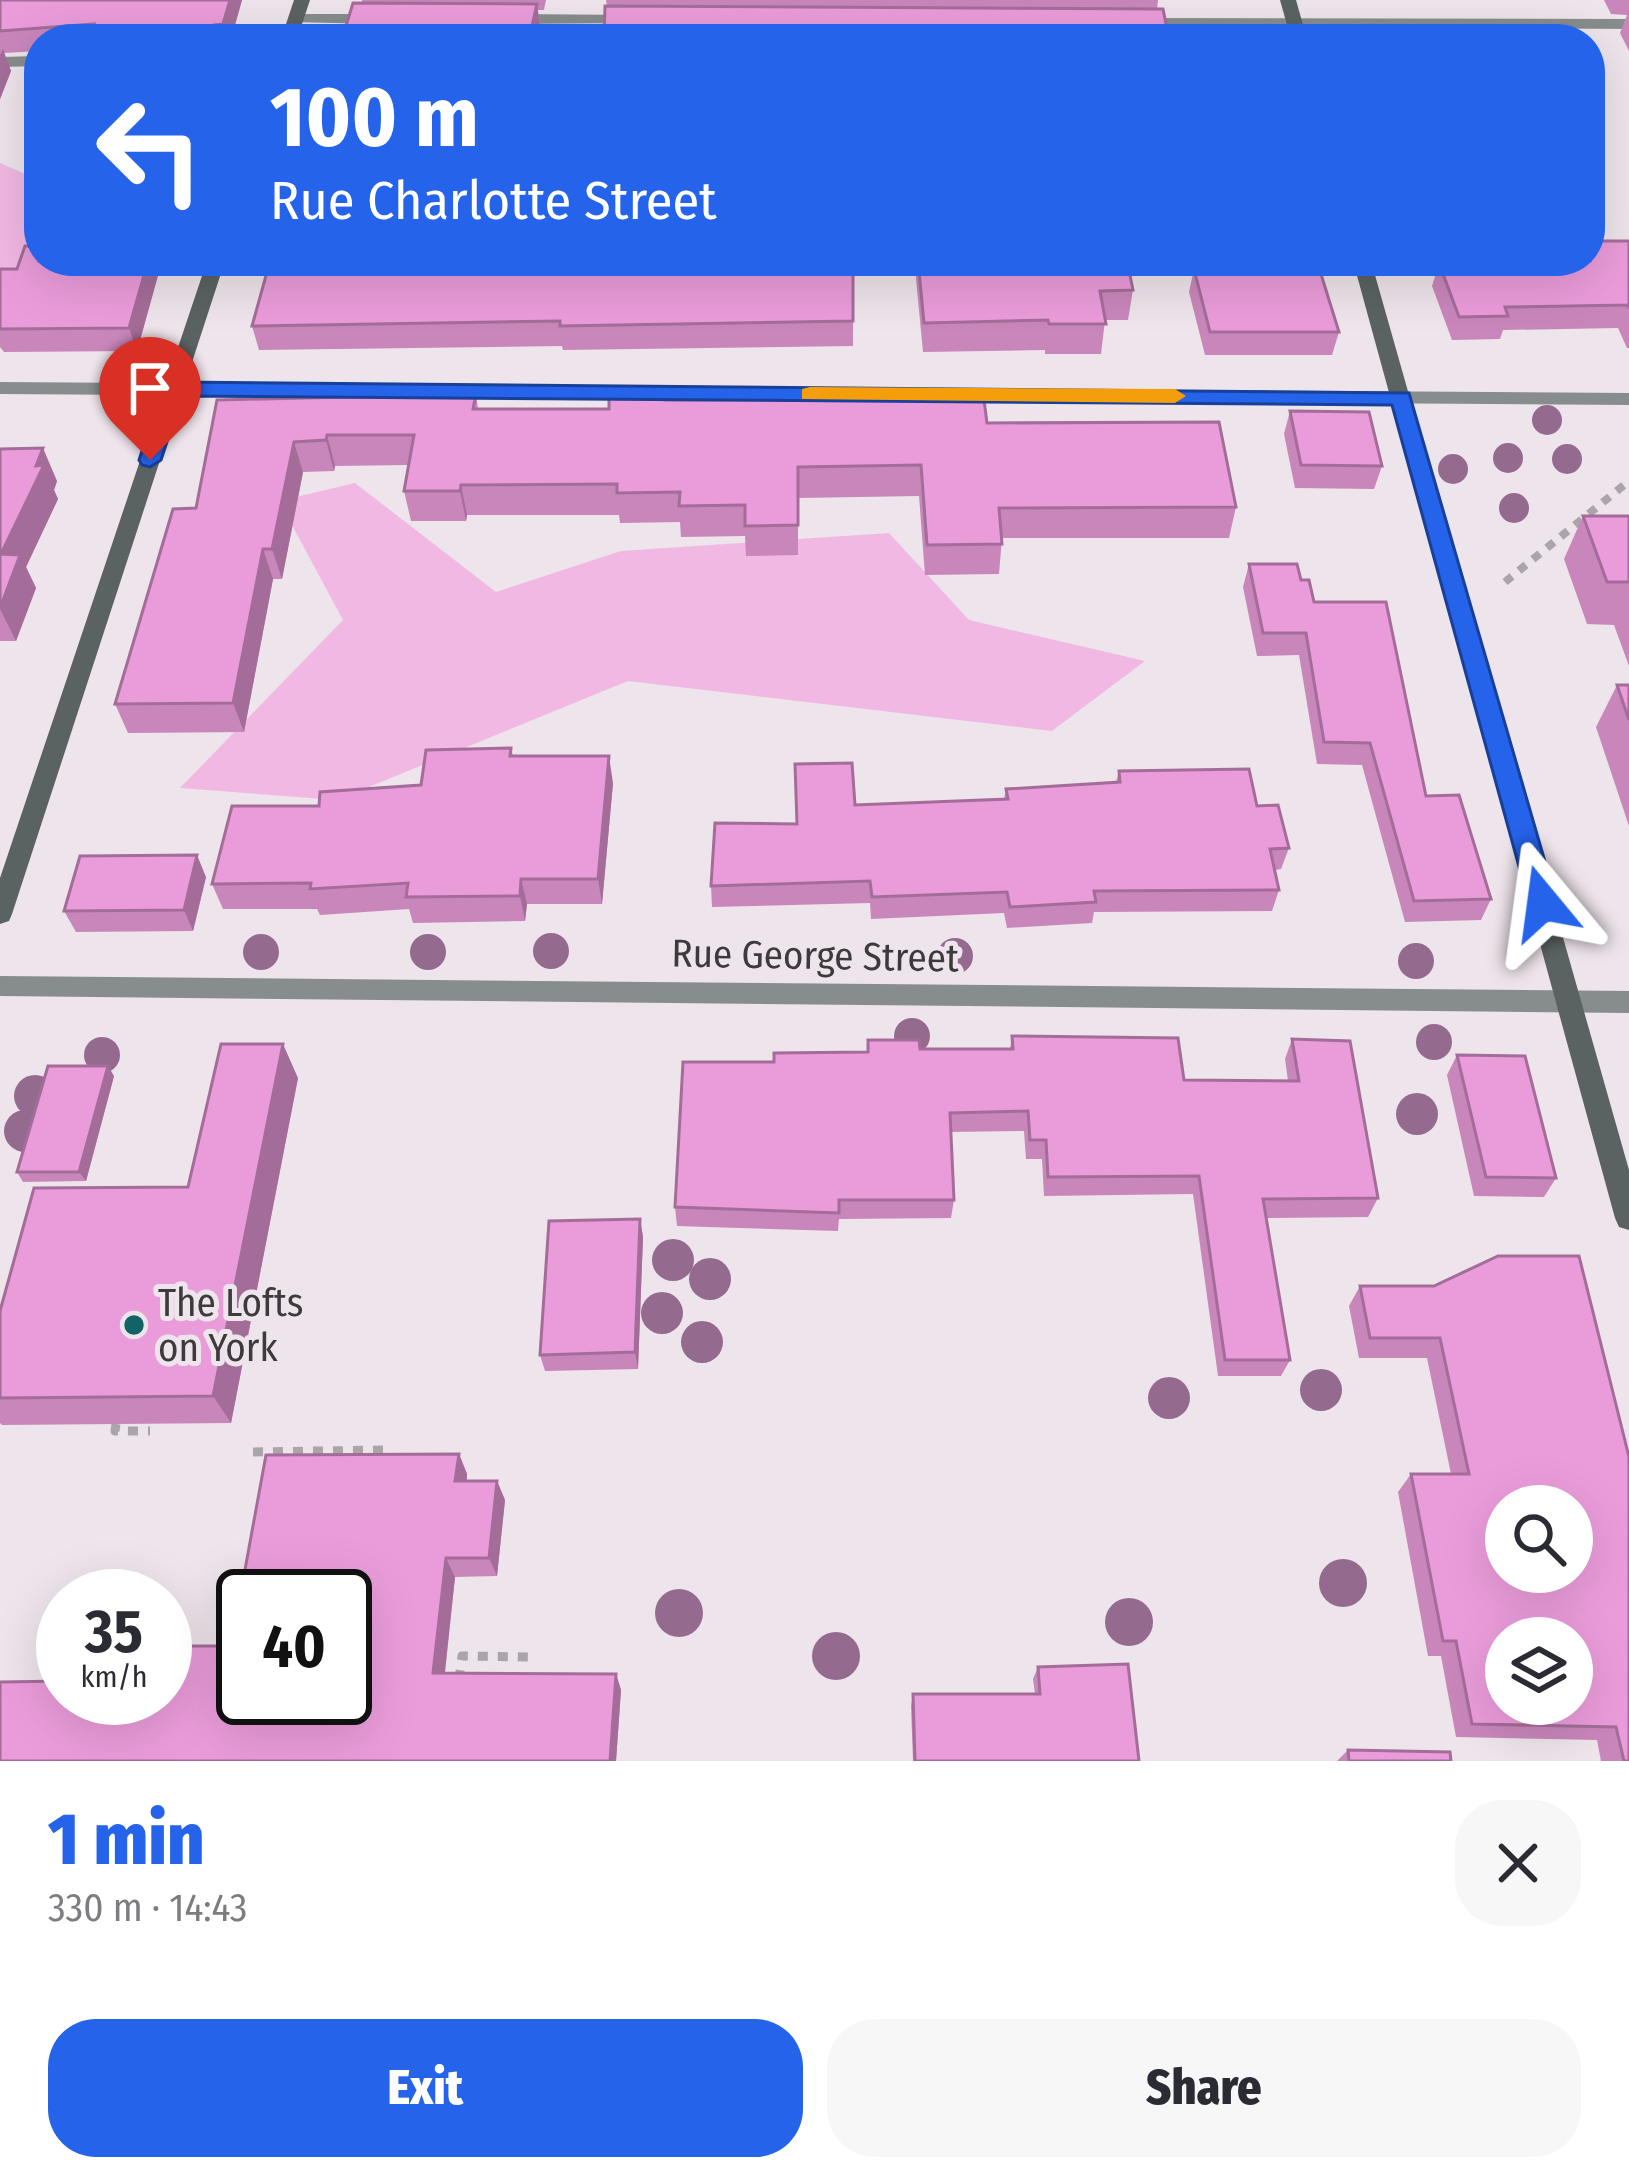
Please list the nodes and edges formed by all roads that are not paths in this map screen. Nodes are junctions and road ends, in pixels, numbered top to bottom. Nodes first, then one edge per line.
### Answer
1 (302, 0) edge
2 (296, 19) junction
3 (407, 19) edge
4 (501, 20) edge
5 (666, 20) edge
6 (1112, 21) edge
7 (294, 24) edge
8 (1167, 24) edge
9 (211, 276) edge
10 (1366, 276) edge
11 (0, 388) edge
12 (173, 389) junction
13 (1401, 398) junction
14 (1629, 399) edge
15 (0, 914) edge
16 (0, 986) edge
17 (1568, 1002) junction
18 (1629, 1002) edge
19 (1629, 1219) edge

1 - 2 street
2 - 3 street
2 - 7 street
4 - 5 street
6 - 8 street
9 - 12 street
10 - 13 street
11 - 12 street
12 - 13 street
12 - 15 street
13 - 14 street
13 - 17 street
16 - 17 street, Rue George Street
17 - 18 street, Rue George Street
17 - 19 street

